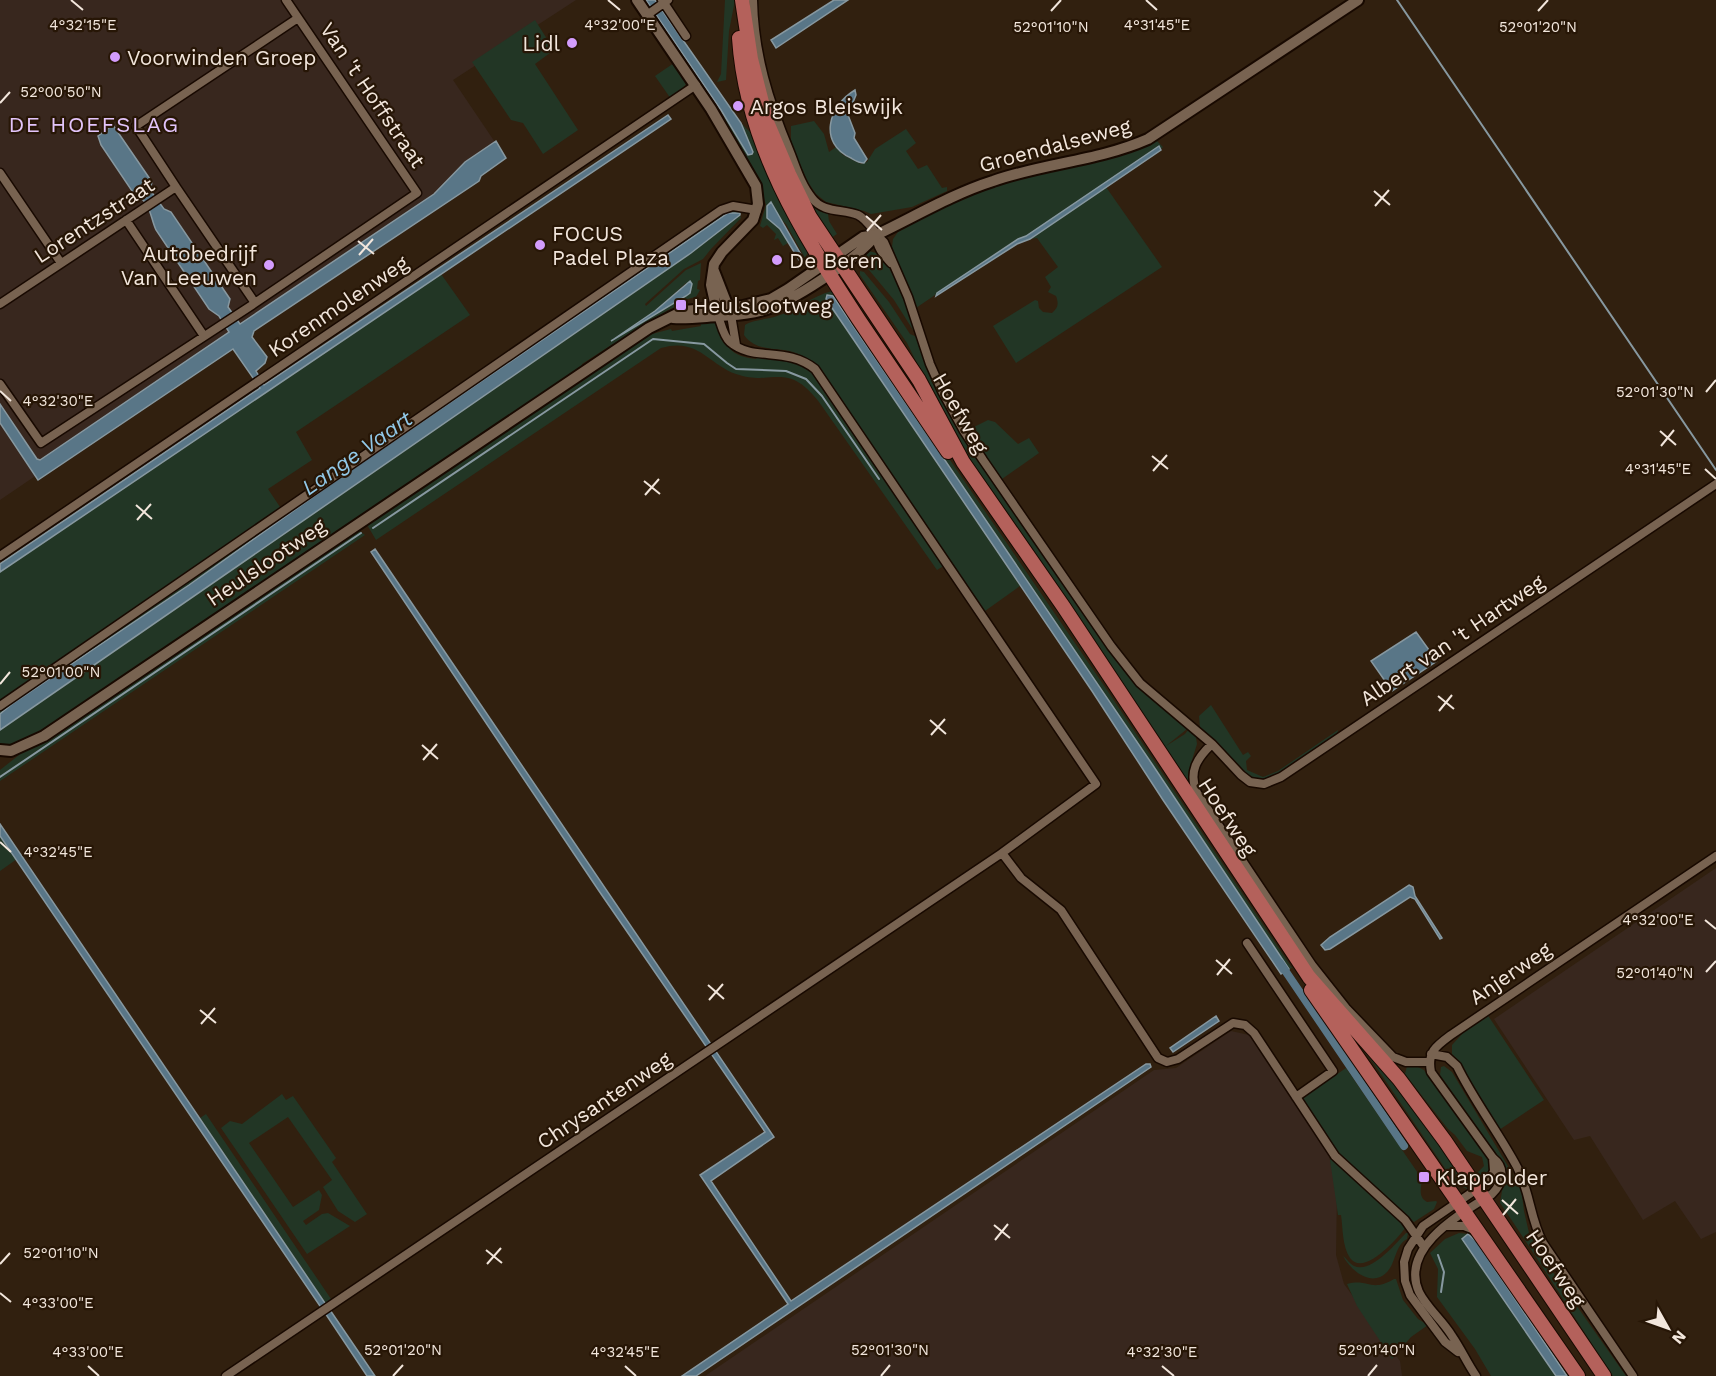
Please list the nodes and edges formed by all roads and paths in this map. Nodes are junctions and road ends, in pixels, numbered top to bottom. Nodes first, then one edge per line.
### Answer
1 (286, 0) edge
2 (637, 0) edge
3 (742, 0) edge
4 (753, 0) edge
5 (1358, 0) edge
6 (664, 2) edge
7 (649, 13) junction
8 (298, 18) junction
9 (686, 36) dead end
10 (696, 85) junction
11 (0, 173) edge
12 (176, 187) junction
13 (757, 210) junction
14 (126, 220) junction
15 (876, 236) junction
16 (838, 260) junction
17 (61, 263) junction
18 (825, 269) junction
19 (714, 270) junction
20 (255, 303) junction
21 (0, 304) edge
22 (730, 311) junction
23 (717, 312) junction
24 (204, 336) junction
25 (736, 345) junction
26 (0, 384) edge
27 (1716, 484) edge
28 (0, 556) edge
29 (0, 706) edge
30 (1212, 744) junction
31 (0, 750) edge
32 (1002, 853) junction
33 (1716, 856) edge
34 (1247, 943) dead end
35 (1430, 1058) junction
36 (1296, 1097) junction
37 (1481, 1194) junction
38 (1462, 1207) junction
39 (1446, 1226) junction
40 (1478, 1231) junction
41 (1417, 1235) junction
42 (1424, 1247) junction
43 (1461, 1355) junction
44 (226, 1376) edge
45 (1476, 1376) edge
46 (1578, 1376) edge
47 (1604, 1376) edge
48 (1633, 1376) edge

1 - 8 street
2 - 7 street
3 - 16 main road, Hoefweg
3 - 18 main road, Hoefweg
4 - 15 street, Hoefweg
5 - 15 street, Groendalseweg
6 - 7 street
6 - 9 street
7 - 10 street
8 - 12 street, Lorentzstraat
8 - 20 street, Van 't Hoffstraat
10 - 13 street
10 - 28 street, Korenmolenweg
11 - 17 street
12 - 14 street, Lorentzstraat
12 - 20 street
13 - 19 street
13 - 29 street
14 - 17 street, Lorentzstraat
14 - 24 street
15 - 16 street, Groendalseweg
15 - 30 street, Hoefweg
16 - 18 street, Groendalseweg
16 - 37 main road, Hoefweg
17 - 21 street, Lorentzstraat
18 - 22 street, Heulslootweg
18 - 38 main road, Hoefweg
19 - 22 street
19 - 23 street
20 - 24 street
22 - 23 street, Heulslootweg
22 - 25 street
23 - 25 street
23 - 31 street, Heulslootweg
24 - 26 street
25 - 32 street
27 - 30 street, Albert van 't Hartweg
30 - 35 street, Hoefweg
32 - 36 street
32 - 44 street, Chrysantenweg
33 - 35 street, Anjerweg
34 - 36 street
35 - 37 street
35 - 48 street, Hoefweg
36 - 41 street
37 - 38 street
37 - 47 main road, Hoefweg
38 - 39 street
38 - 40 main road, Hoefweg
38 - 41 street
39 - 40 street
39 - 42 street
40 - 46 main road, Hoefweg
41 - 42 street
41 - 43 street
42 - 43 street
43 - 45 street

